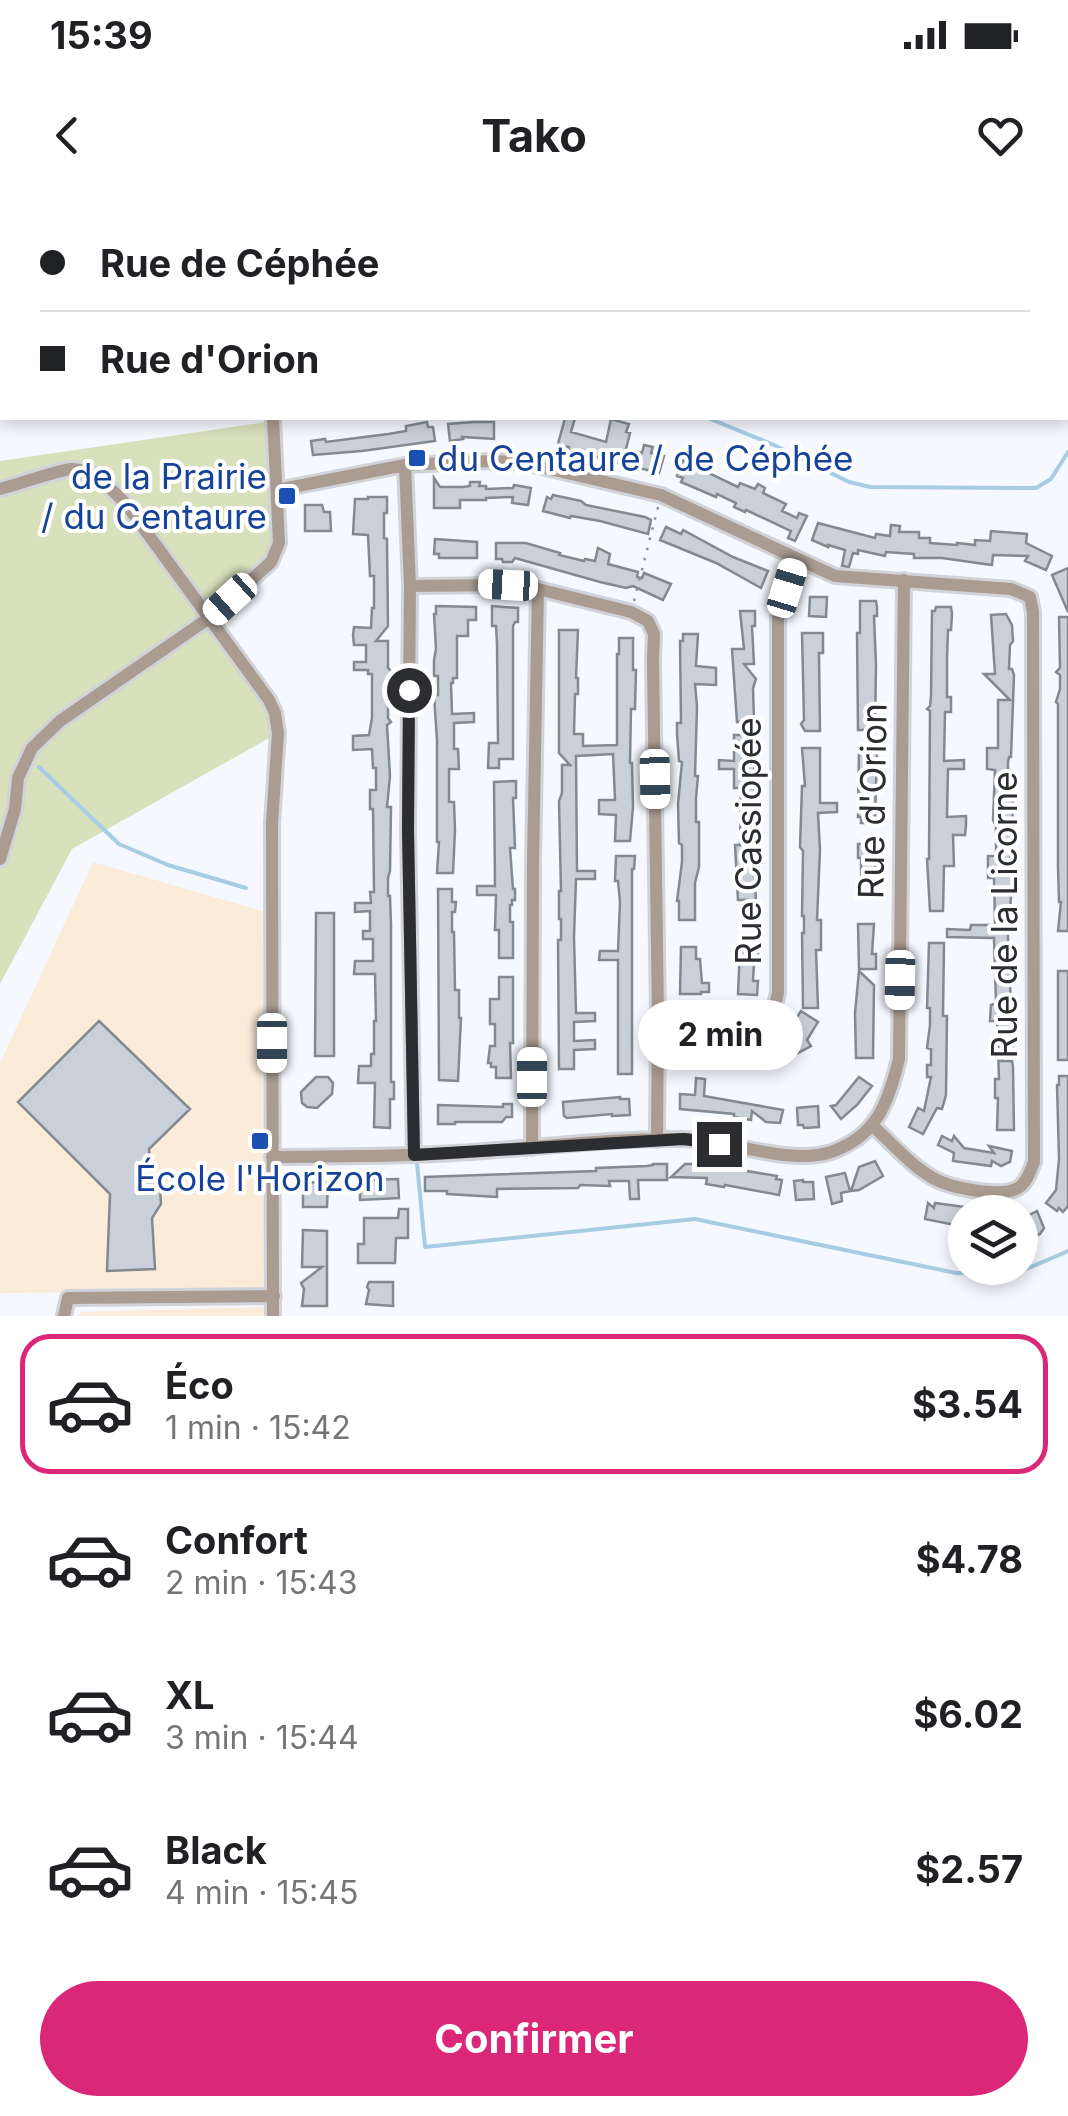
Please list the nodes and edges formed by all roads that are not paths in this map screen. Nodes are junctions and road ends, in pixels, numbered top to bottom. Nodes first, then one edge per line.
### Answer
1 (273, 420) edge
2 (405, 464) junction
3 (0, 490) edge
4 (277, 490) junction
5 (796, 558) junction
6 (904, 580) junction
7 (410, 586) junction
8 (538, 589) junction
9 (210, 618) junction
10 (1, 854) edge
11 (658, 1018) junction
12 (873, 1126) junction
13 (657, 1140) junction
14 (532, 1148) junction
15 (414, 1155) junction
16 (272, 1157) junction
17 (274, 1296) junction
18 (64, 1316) edge
19 (274, 1316) edge

1 - 4 street
2 - 4 street
2 - 5 street
2 - 7 street
3 - 9 street
4 - 9 street
5 - 6 street
5 - 11 street, Rue Cassiopée
6 - 12 street, Rue d'Orion
6 - 12 street, Rue de la Licorne
7 - 8 street
7 - 15 street
8 - 11 street
8 - 14 street
9 - 10 street
9 - 16 street
11 - 13 street
12 - 13 street
13 - 14 street
14 - 15 street
15 - 16 street
16 - 17 street
17 - 18 street
17 - 19 street

